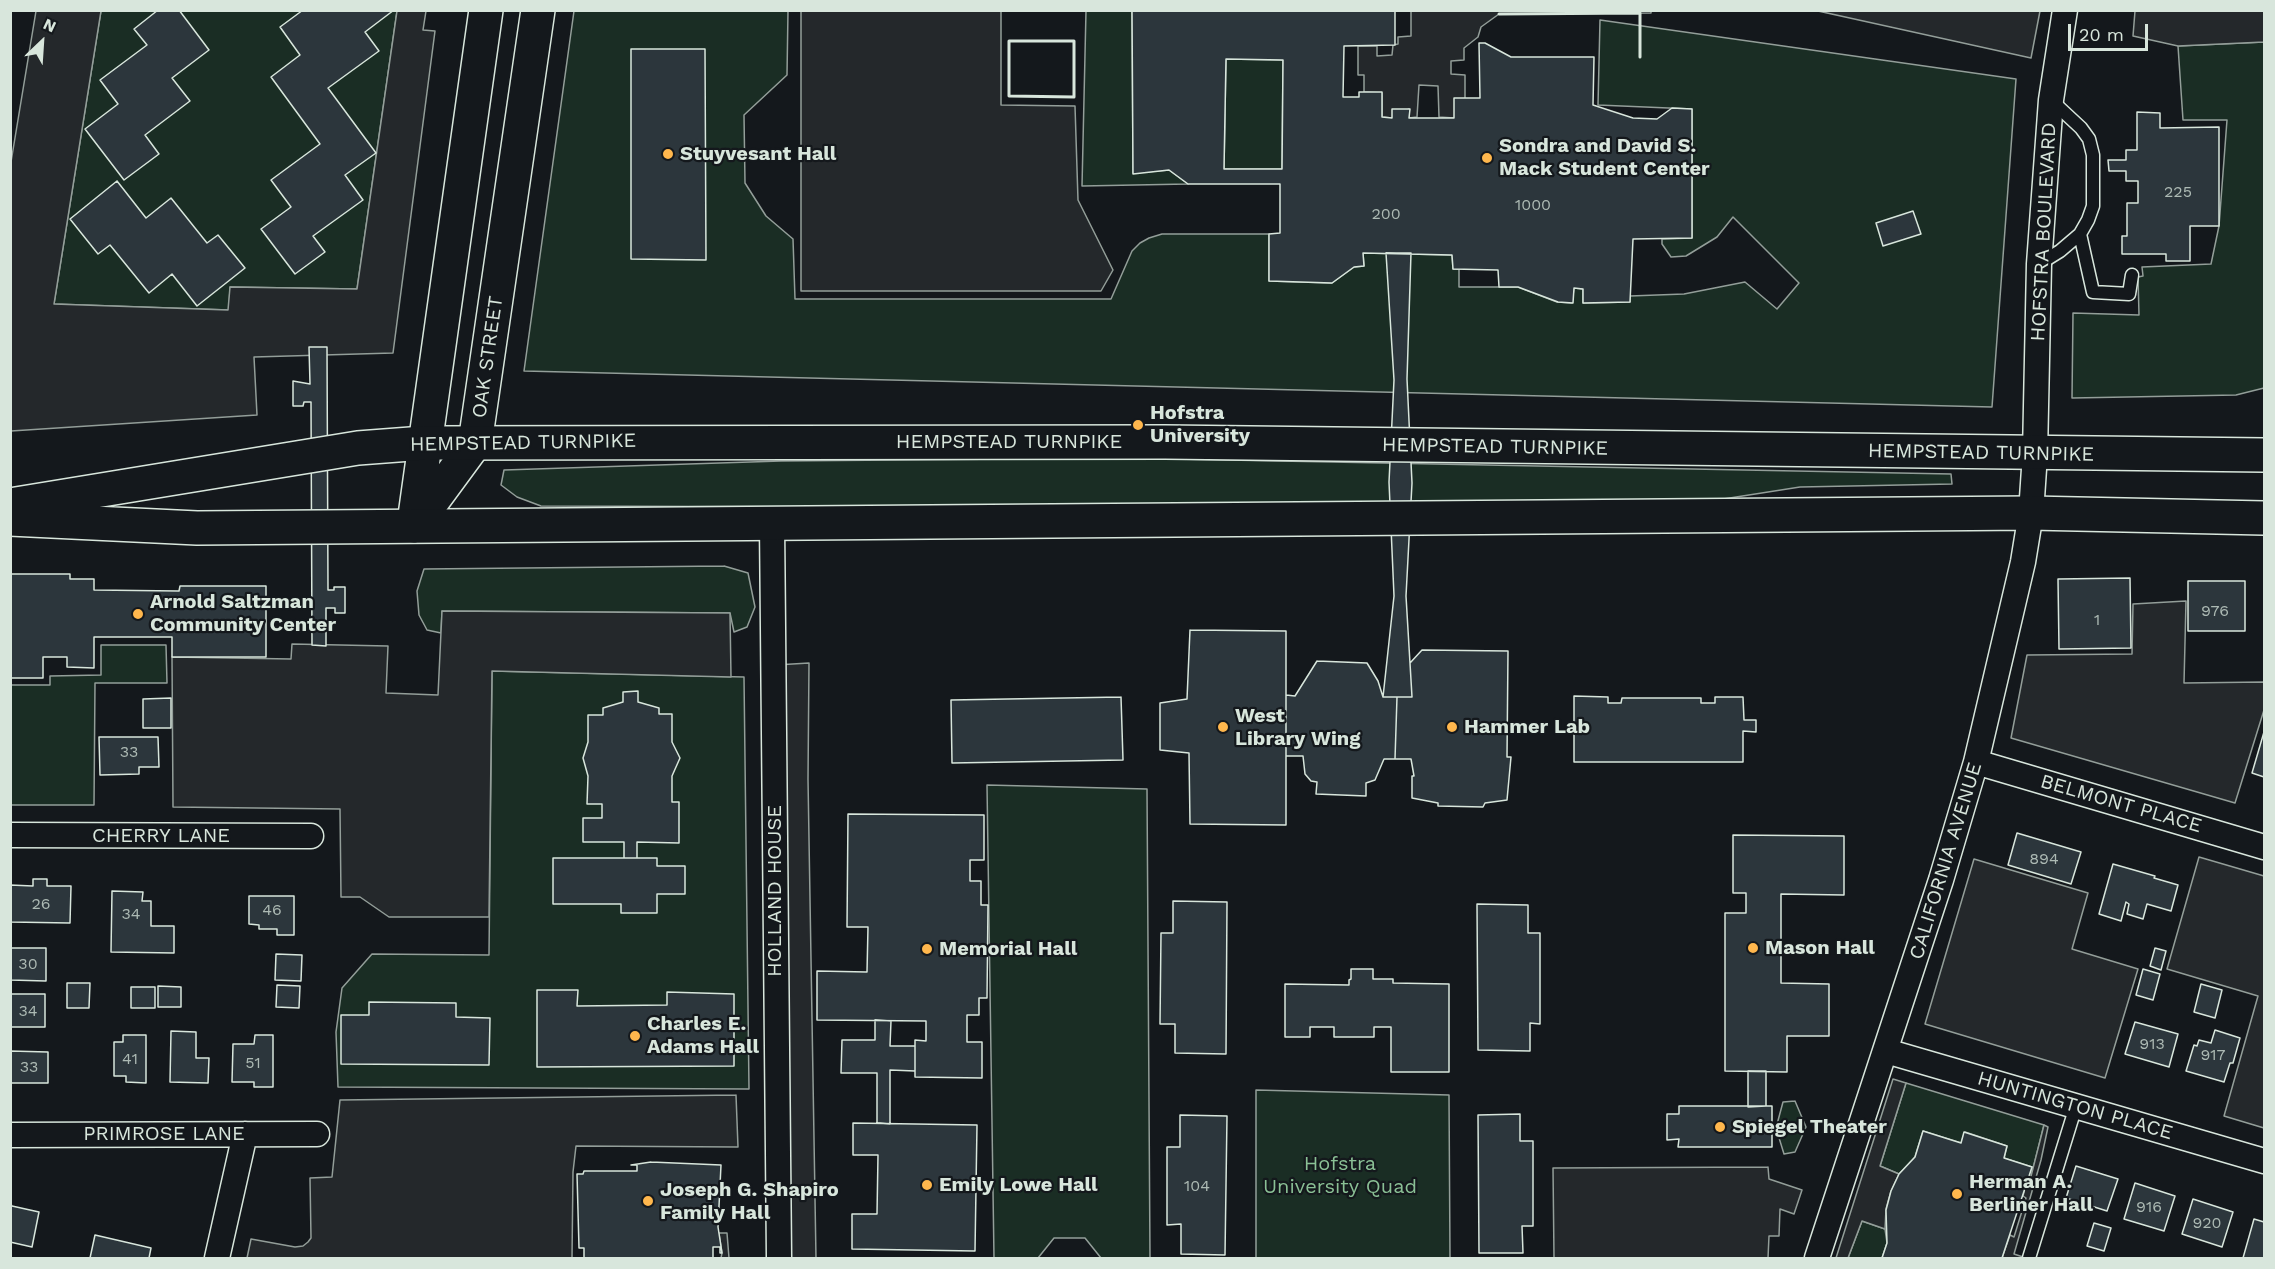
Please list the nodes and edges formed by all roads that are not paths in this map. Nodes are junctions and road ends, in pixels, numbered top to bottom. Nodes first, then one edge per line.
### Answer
1 (486, 10) edge
2 (538, 10) edge
3 (2065, 10) edge
4 (2051, 100) junction
5 (2080, 234) junction
6 (2039, 264) junction
7 (2132, 275) dead end
8 (475, 442) junction
9 (424, 443) junction
10 (2035, 454) junction
11 (2265, 455) edge
12 (10, 505) edge
13 (2031, 513) junction
14 (2265, 518) edge
15 (10, 519) edge
16 (771, 523) junction
17 (414, 526) junction
18 (1976, 762) junction
19 (10, 835) edge
20 (310, 836) dead end
21 (2265, 847) edge
22 (1886, 1051) junction
23 (2076, 1106) junction
24 (246, 1134) junction
25 (317, 1134) dead end
26 (10, 1135) edge
27 (2265, 1161) edge
28 (217, 1258) edge
29 (779, 1258) edge
30 (1817, 1258) edge
31 (2029, 1258) edge

1 - 9 main road
2 - 8 main road, OAK STREET
3 - 4 street, HOFSTRA BOULEVARD
4 - 5 lane
4 - 6 street, HOFSTRA BOULEVARD
5 - 6 lane
5 - 7 lane
6 - 10 street, HOFSTRA BOULEVARD
8 - 9 main road, HEMPSTEAD TURNPIKE
8 - 10 main road, HEMPSTEAD TURNPIKE
8 - 17 main road, OAK STREET
9 - 12 main road, HEMPSTEAD TURNPIKE
9 - 17 main road
10 - 11 main road, HEMPSTEAD TURNPIKE
10 - 13 street, CALIFORNIA AVENUE
13 - 14 main road
13 - 16 main road
13 - 18 street, CALIFORNIA AVENUE
15 - 17 main road
16 - 17 main road
16 - 29 street, HOLLAND HOUSE
18 - 21 street, BELMONT PLACE
18 - 22 street, CALIFORNIA AVENUE
19 - 20 street, CHERRY LANE
22 - 23 street, HUNTINGTON PLACE
22 - 30 street, CALIFORNIA AVENUE
23 - 27 street, HUNTINGTON PLACE
23 - 31 lane
24 - 25 street, PRIMROSE LANE
24 - 26 street, PRIMROSE LANE
24 - 28 street

